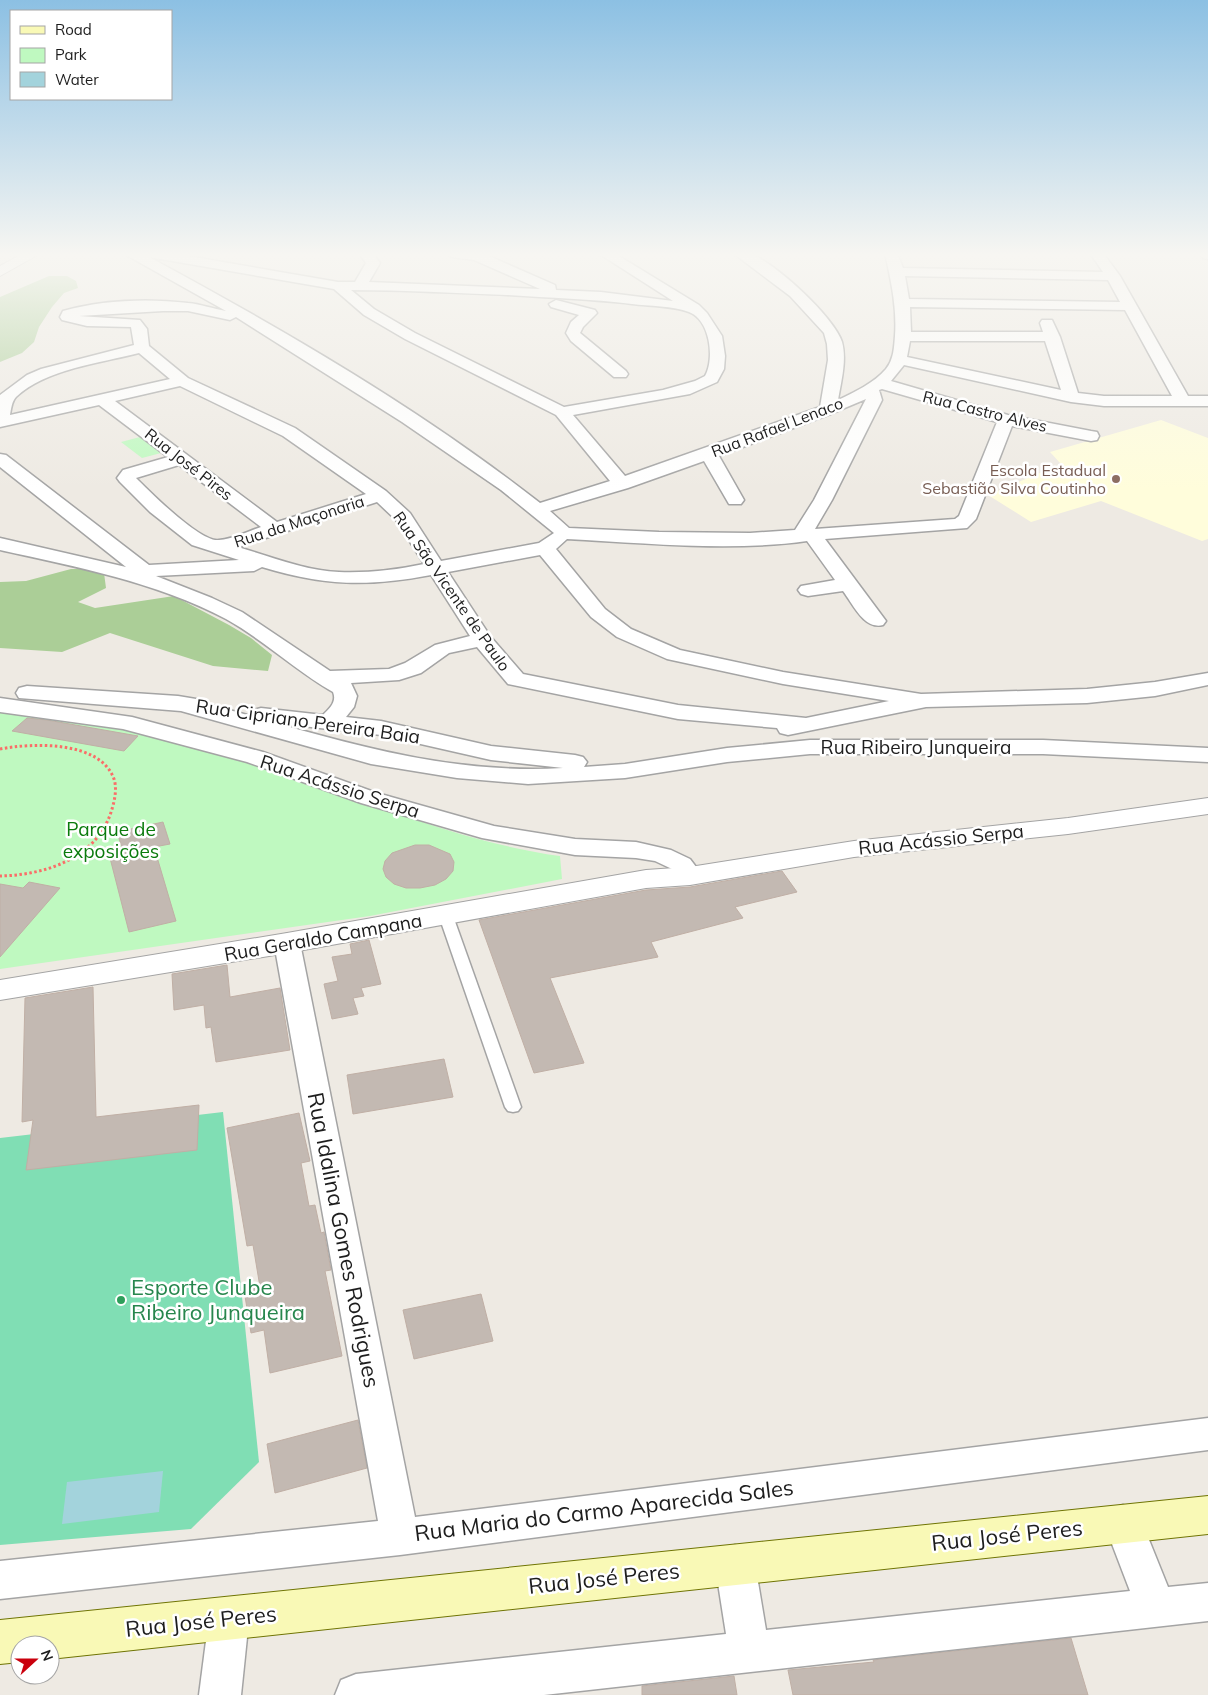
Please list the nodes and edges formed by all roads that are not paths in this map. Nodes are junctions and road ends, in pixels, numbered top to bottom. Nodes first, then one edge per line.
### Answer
1 (140, 332) edge
2 (272, 332) edge
3 (404, 332) edge
4 (573, 332) edge
5 (714, 332) edge
6 (830, 332) edge
7 (902, 332) edge
8 (1051, 332) edge
9 (1145, 332) edge
10 (902, 336) junction
11 (1053, 337) junction
12 (142, 348) junction
13 (900, 360) junction
14 (620, 374) dead end
15 (182, 381) junction
16 (876, 386) junction
17 (1071, 397) junction
18 (103, 400) junction
19 (1183, 401) junction
20 (1208, 401) edge
21 (828, 409) junction
22 (562, 412) junction
23 (1006, 420) junction
24 (0, 421) edge
25 (1091, 436) dead end
26 (709, 454) junction
27 (181, 459) junction
28 (0, 460) edge
29 (622, 484) junction
30 (380, 495) junction
31 (735, 500) dead end
32 (539, 509) junction
33 (275, 529) junction
34 (564, 533) junction
35 (807, 536) junction
36 (0, 544) edge
37 (218, 547) junction
38 (545, 548) junction
39 (276, 565) junction
40 (435, 567) junction
41 (136, 572) junction
42 (847, 584) junction
43 (808, 590) dead end
44 (876, 621) dead end
45 (482, 639) junction
46 (323, 678) junction
47 (1208, 680) edge
48 (0, 692) edge
49 (926, 700) junction
50 (178, 703) junction
51 (0, 705) edge
52 (330, 721) junction
53 (804, 724) junction
54 (1208, 755) edge
55 (624, 766) junction
56 (1208, 791) edge
57 (1208, 806) edge
58 (1066, 819) junction
59 (685, 870) junction
60 (446, 916) junction
61 (287, 943) junction
62 (0, 990) edge
63 (513, 1106) dead end
64 (1208, 1434) edge
65 (1208, 1515) edge
66 (1123, 1523) junction
67 (400, 1536) junction
68 (735, 1564) junction
69 (0, 1580) edge
70 (1208, 1602) edge
71 (1157, 1609) junction
72 (229, 1618) junction
73 (0, 1642) edge
74 (750, 1652) junction
75 (220, 1695) edge
76 (356, 1695) edge

1 - 12 street
2 - 32 street
3 - 22 street
4 - 14 street
5 - 22 street
6 - 21 street
7 - 10 street
8 - 11 street
9 - 19 street
10 - 11 street
10 - 13 street
11 - 17 street
12 - 15 street, Rua São Vicente de Paulo
12 - 24 street
13 - 16 street, Rua Rafael Lenaco
13 - 17 street
15 - 18 street
15 - 30 street, Rua São Vicente de Paulo
16 - 21 street, Rua Rafael Lenaco
16 - 23 street, Rua Castro Alves
16 - 35 street
17 - 19 street
18 - 24 street
18 - 27 street, Rua José Pires
19 - 20 street
21 - 26 street, Rua Rafael Lenaco
22 - 29 street
23 - 25 street, Rua Castro Alves
23 - 35 street
26 - 29 street, Rua Rafael Lenaco
26 - 31 street
27 - 33 street, Rua José Pires
27 - 37 street
28 - 41 street
29 - 32 street, Rua Rafael Lenaco
30 - 33 street, Rua da Maçonaria
30 - 40 street, Rua São Vicente de Paulo
32 - 34 street
33 - 37 street, Rua da Maçonaria
34 - 35 street
34 - 38 street
35 - 42 street
36 - 41 street
37 - 39 street
38 - 40 street
38 - 49 street
39 - 40 street
39 - 41 street
40 - 45 street, Rua São Vicente de Paulo
41 - 46 street
42 - 43 street
42 - 44 street
45 - 46 street
45 - 53 street, Rua São Vicente de Paulo
46 - 52 street
47 - 49 street
48 - 50 street
49 - 53 street
50 - 52 street, Rua Cipriano Pereira Baia
50 - 55 street, Rua Cipriano Pereira Baia
51 - 59 street, Rua Acássio Serpa
52 - 55 street, Rua Cipriano Pereira Baia
53 - 55 street
54 - 55 street, Rua Ribeiro Junqueira
56 - 58 street, Rua Acássio Serpa
57 - 58 street, Rua Acássio Serpa
58 - 59 street, Rua Acássio Serpa
59 - 60 street, Rua Geraldo Campana
60 - 61 street, Rua Geraldo Campana
60 - 63 lane
61 - 62 street, Rua Geraldo Campana
61 - 67 street, Rua Idalina Gomes Rodrigues
64 - 67 street, Rua Maria do Carmo Aparecida Sales
65 - 66 main road, Rua José Peres
66 - 68 main road, Rua José Peres
66 - 71 street
67 - 69 street, Rua Maria do Carmo Aparecida Sales
68 - 72 main road, Rua José Peres
68 - 74 street
70 - 71 street
71 - 74 street
72 - 73 main road, Rua José Peres
72 - 75 street
74 - 76 street

